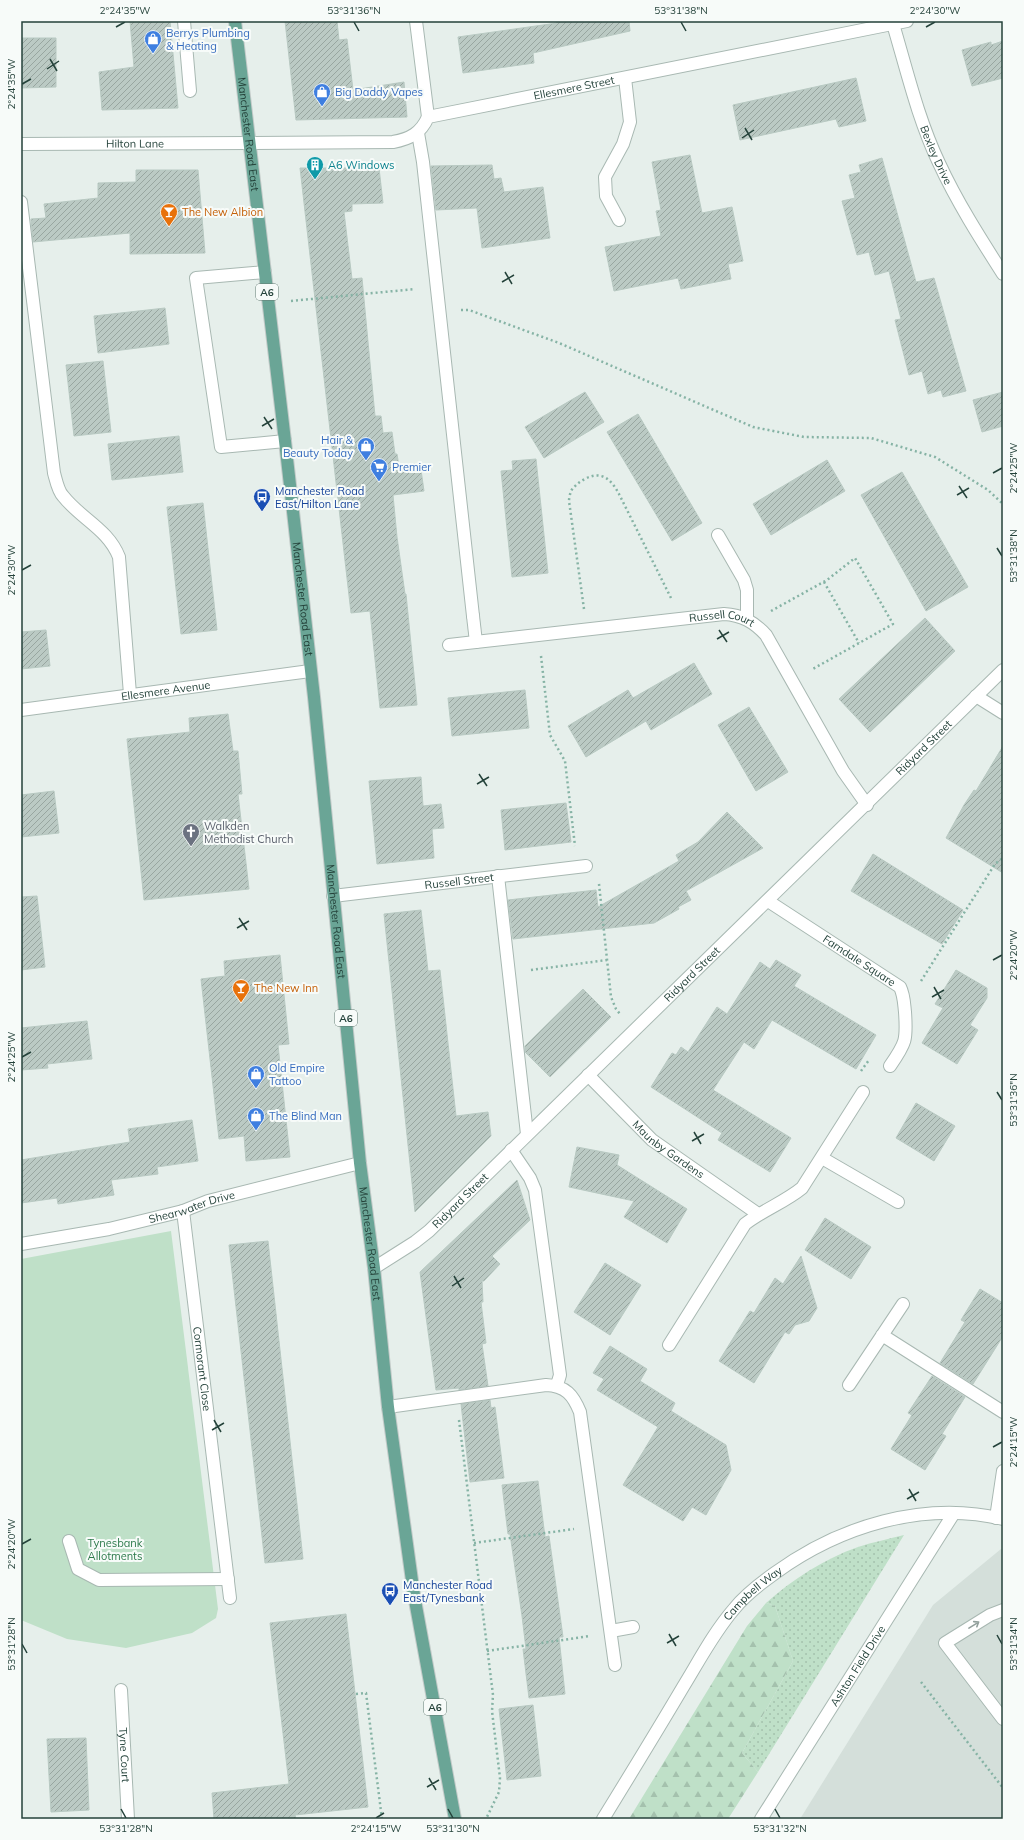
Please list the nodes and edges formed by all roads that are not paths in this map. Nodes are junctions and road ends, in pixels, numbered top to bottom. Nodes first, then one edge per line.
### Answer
1 (184, 21) edge
2 (235, 21) edge
3 (416, 21) edge
4 (907, 21) edge
5 (893, 24) junction
6 (625, 78) junction
7 (190, 91) dead end
8 (428, 117) junction
9 (418, 133) junction
10 (249, 143) junction
11 (21, 144) edge
12 (21, 202) edge
13 (619, 220) dead end
14 (265, 272) junction
15 (1003, 274) edge
16 (285, 441) junction
17 (718, 534) dead end
18 (749, 620) junction
19 (476, 642) junction
20 (449, 645) dead end
21 (1003, 670) edge
22 (310, 671) junction
23 (130, 694) junction
24 (976, 696) junction
25 (21, 710) edge
26 (1003, 713) edge
27 (866, 805) junction
28 (581, 866) road end
29 (498, 876) junction
30 (333, 896) junction
31 (768, 901) junction
32 (890, 1066) dead end
33 (588, 1075) junction
34 (863, 1092) dead end
35 (527, 1134) junction
36 (511, 1150) junction
37 (822, 1158) junction
38 (360, 1163) junction
39 (898, 1202) dead end
40 (183, 1211) junction
41 (758, 1214) junction
42 (21, 1244) edge
43 (374, 1268) junction
44 (903, 1304) dead end
45 (882, 1335) junction
46 (669, 1346) dead end
47 (557, 1385) junction
48 (849, 1385) dead end
49 (388, 1407) junction
50 (1003, 1412) edge
51 (1003, 1471) edge
52 (954, 1513) junction
53 (1000, 1518) edge
54 (69, 1541) dead end
55 (228, 1579) junction
56 (230, 1598) dead end
57 (1003, 1610) edge
58 (633, 1627) dead end
59 (611, 1632) junction
60 (616, 1665) dead end
61 (121, 1690) dead end
62 (1003, 1719) edge
63 (128, 1819) edge
64 (455, 1819) edge
65 (604, 1819) edge
66 (761, 1819) edge

1 - 7 street
2 - 10 main road, Manchester Road East / A6
3 - 8 street
4 - 5 street, Ellesmere Street
5 - 6 street, Ellesmere Street
5 - 15 street, Bexley Drive
6 - 8 street, Ellesmere Street
6 - 13 street
8 - 9 street
9 - 10 street
9 - 19 street
10 - 11 street, Hilton Lane
10 - 14 main road, Manchester Road East / A6
12 - 23 street
14 - 16 main road, Manchester Road East / A6
14 - 16 street
16 - 22 main road, Manchester Road East / A6
17 - 18 street
18 - 19 street, Russell Court
18 - 27 street, Russell Court
19 - 20 street, Russell Court
21 - 24 street, Ridyard Street
22 - 23 street, Ellesmere Avenue
22 - 30 main road, Manchester Road East / A6
23 - 25 street, Ellesmere Avenue
24 - 26 street
24 - 27 street, Ridyard Street
27 - 31 street, Ridyard Street
28 - 29 street, Russell Street
29 - 30 street, Russell Street
29 - 35 street
30 - 38 main road, Manchester Road East / A6
31 - 32 street, Farndale Square
31 - 33 street, Ridyard Street
33 - 35 street, Ridyard Street
33 - 41 street, Maunby Gardens
34 - 37 street
35 - 36 street, Ridyard Street
36 - 43 street, Ridyard Street
36 - 47 street
37 - 39 street
37 - 41 street
38 - 40 street, Shearwater Drive
38 - 43 main road, Manchester Road East / A6
40 - 42 street, Shearwater Drive
40 - 55 street, Cormorant Close
41 - 46 street
43 - 49 main road, Manchester Road East / A6
44 - 45 street
45 - 48 street
45 - 50 street
47 - 49 street
47 - 59 street
49 - 64 main road, Manchester Road East / A6
51 - 53 street
52 - 53 street, Campbell Way
52 - 65 street, Campbell Way
52 - 66 street, Ashton Field Drive
54 - 55 street
55 - 56 street, Cormorant Close
62 -> 57 street
58 - 59 street
59 - 60 street
61 - 63 street, Tyne Court

